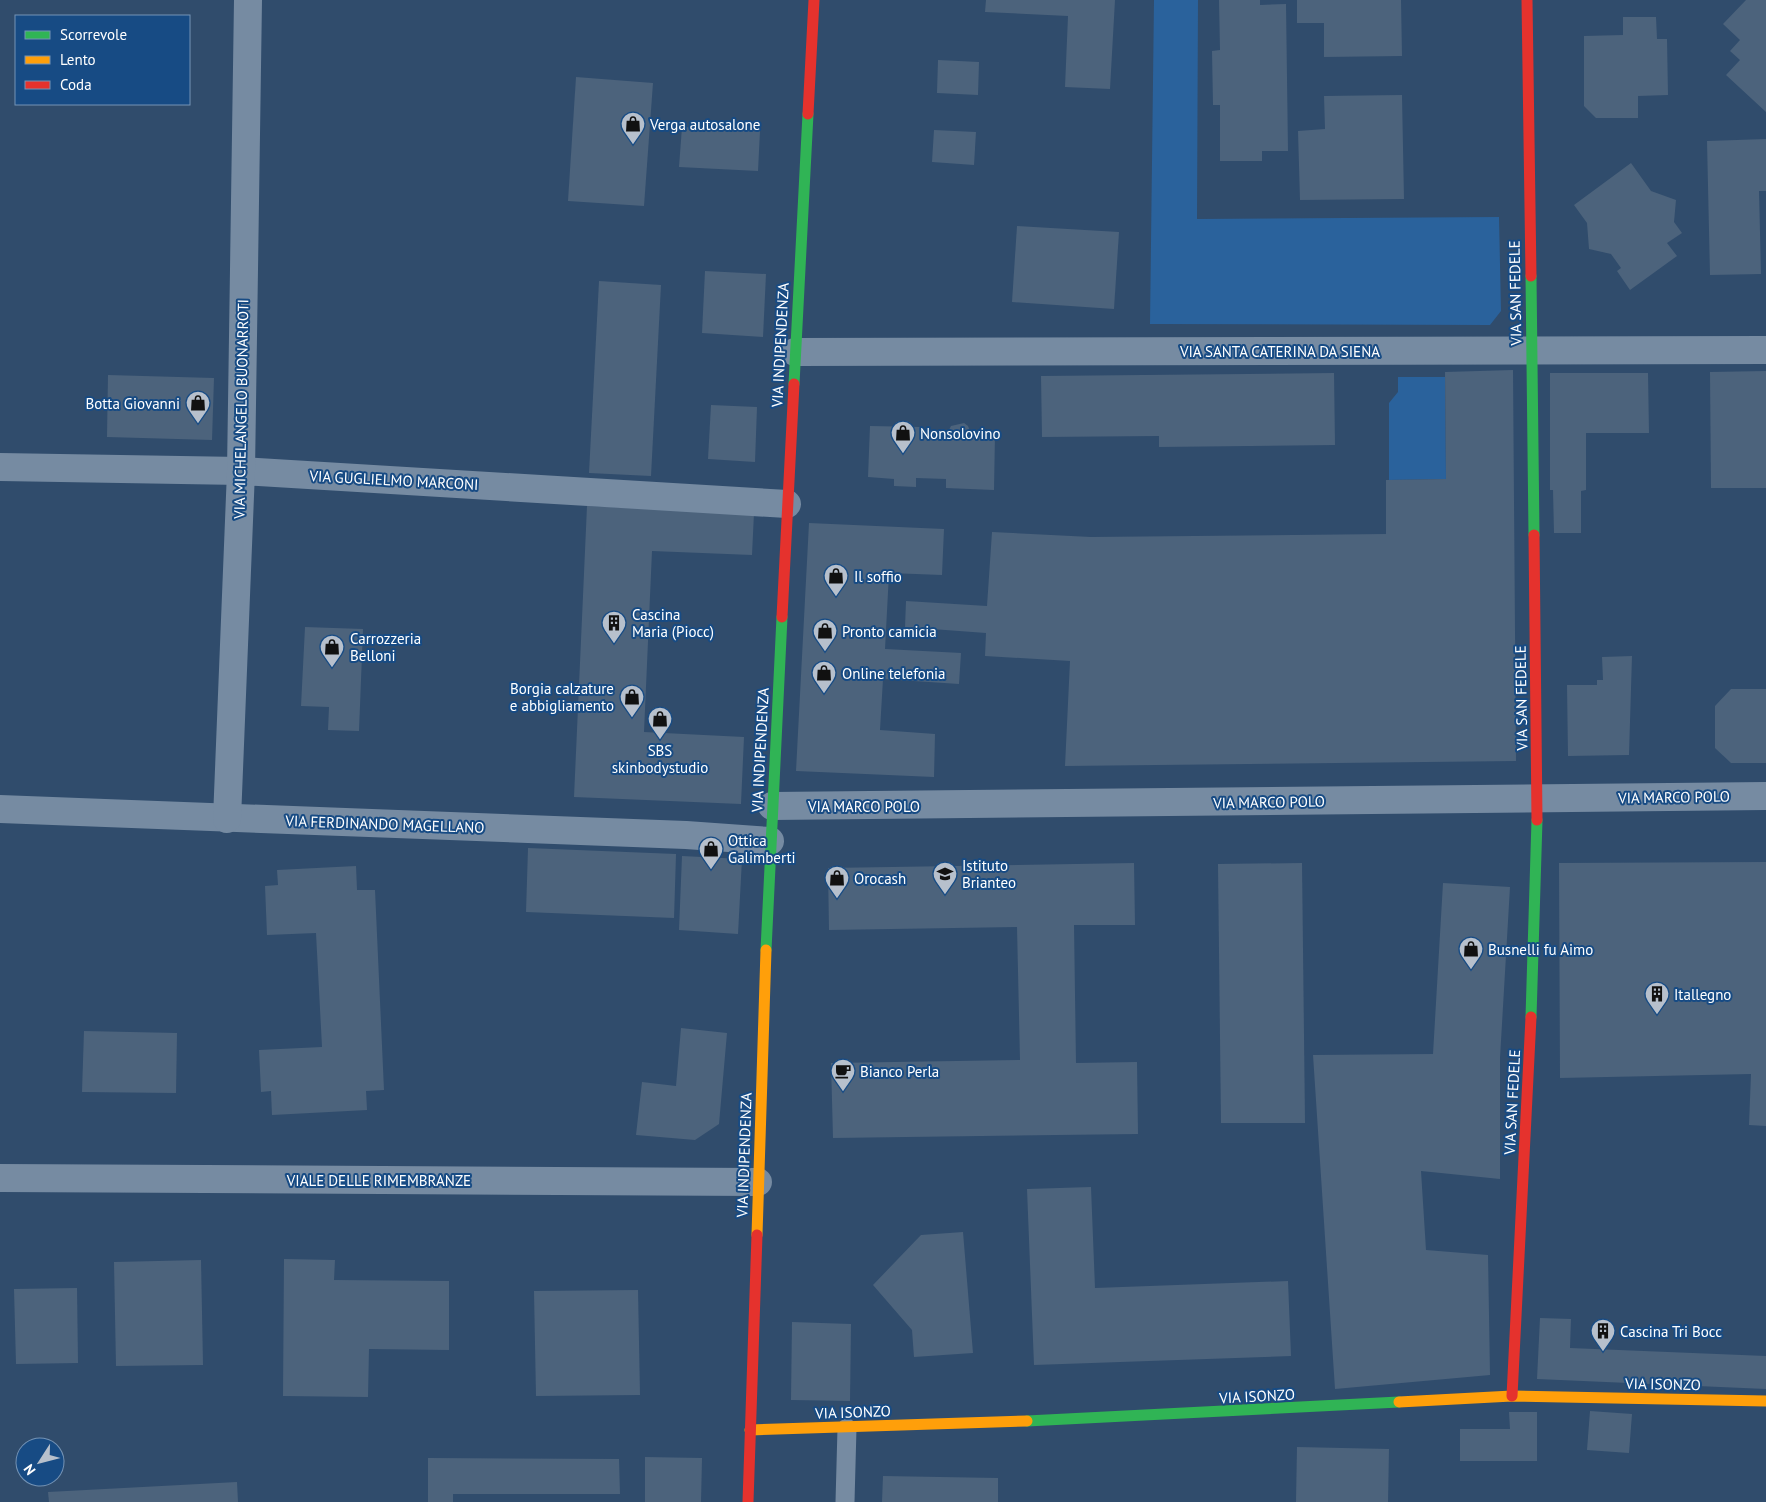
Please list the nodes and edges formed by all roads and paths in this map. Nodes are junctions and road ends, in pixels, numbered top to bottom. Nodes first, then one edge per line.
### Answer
1 (248, 0) edge
2 (814, 0) edge
3 (1527, 0) edge
4 (1766, 350) edge
5 (795, 352) junction
6 (1531, 352) junction
7 (0, 467) edge
8 (241, 471) junction
9 (787, 504) junction
10 (1766, 796) edge
11 (1538, 799) junction
12 (772, 806) junction
13 (0, 809) edge
14 (227, 818) junction
15 (770, 841) junction
16 (0, 1178) edge
17 (758, 1182) junction
18 (1512, 1396) junction
19 (1766, 1401) edge
20 (847, 1428) junction
21 (750, 1430) junction
22 (748, 1502) edge
23 (845, 1502) edge

1 - 8 street, VIA MICHELANGELO BUONARROTI
2 - 5 street, VIA INDIPENDENZA
3 - 6 street, VIA SAN FEDELE
4 - 6 street, VIA SANTA CATERINA DA SIENA
5 - 6 street, VIA SANTA CATERINA DA SIENA
5 - 9 street, VIA INDIPENDENZA
6 - 11 street, VIA SAN FEDELE
7 - 8 street, VIA GUGLIELMO MARCONI
8 - 9 street, VIA GUGLIELMO MARCONI
8 - 14 street, VIA MICHELANGELO BUONARROTI
9 - 12 street, VIA INDIPENDENZA
10 - 11 street, VIA MARCO POLO
11 - 12 street, VIA MARCO POLO
11 - 18 street, VIA SAN FEDELE
12 - 15 street, VIA INDIPENDENZA
13 - 14 street, VIA FERDINANDO MAGELLANO
14 - 15 street, VIA FERDINANDO MAGELLANO
15 - 17 street, VIA INDIPENDENZA
16 - 17 street, VIALE DELLE RIMEMBRANZE
17 - 21 street, VIA INDIPENDENZA
18 - 19 street, VIA ISONZO
18 - 20 street, VIA ISONZO
20 - 21 street, VIA ISONZO
20 - 23 lane
21 - 22 street, VIA INDIPENDENZA

